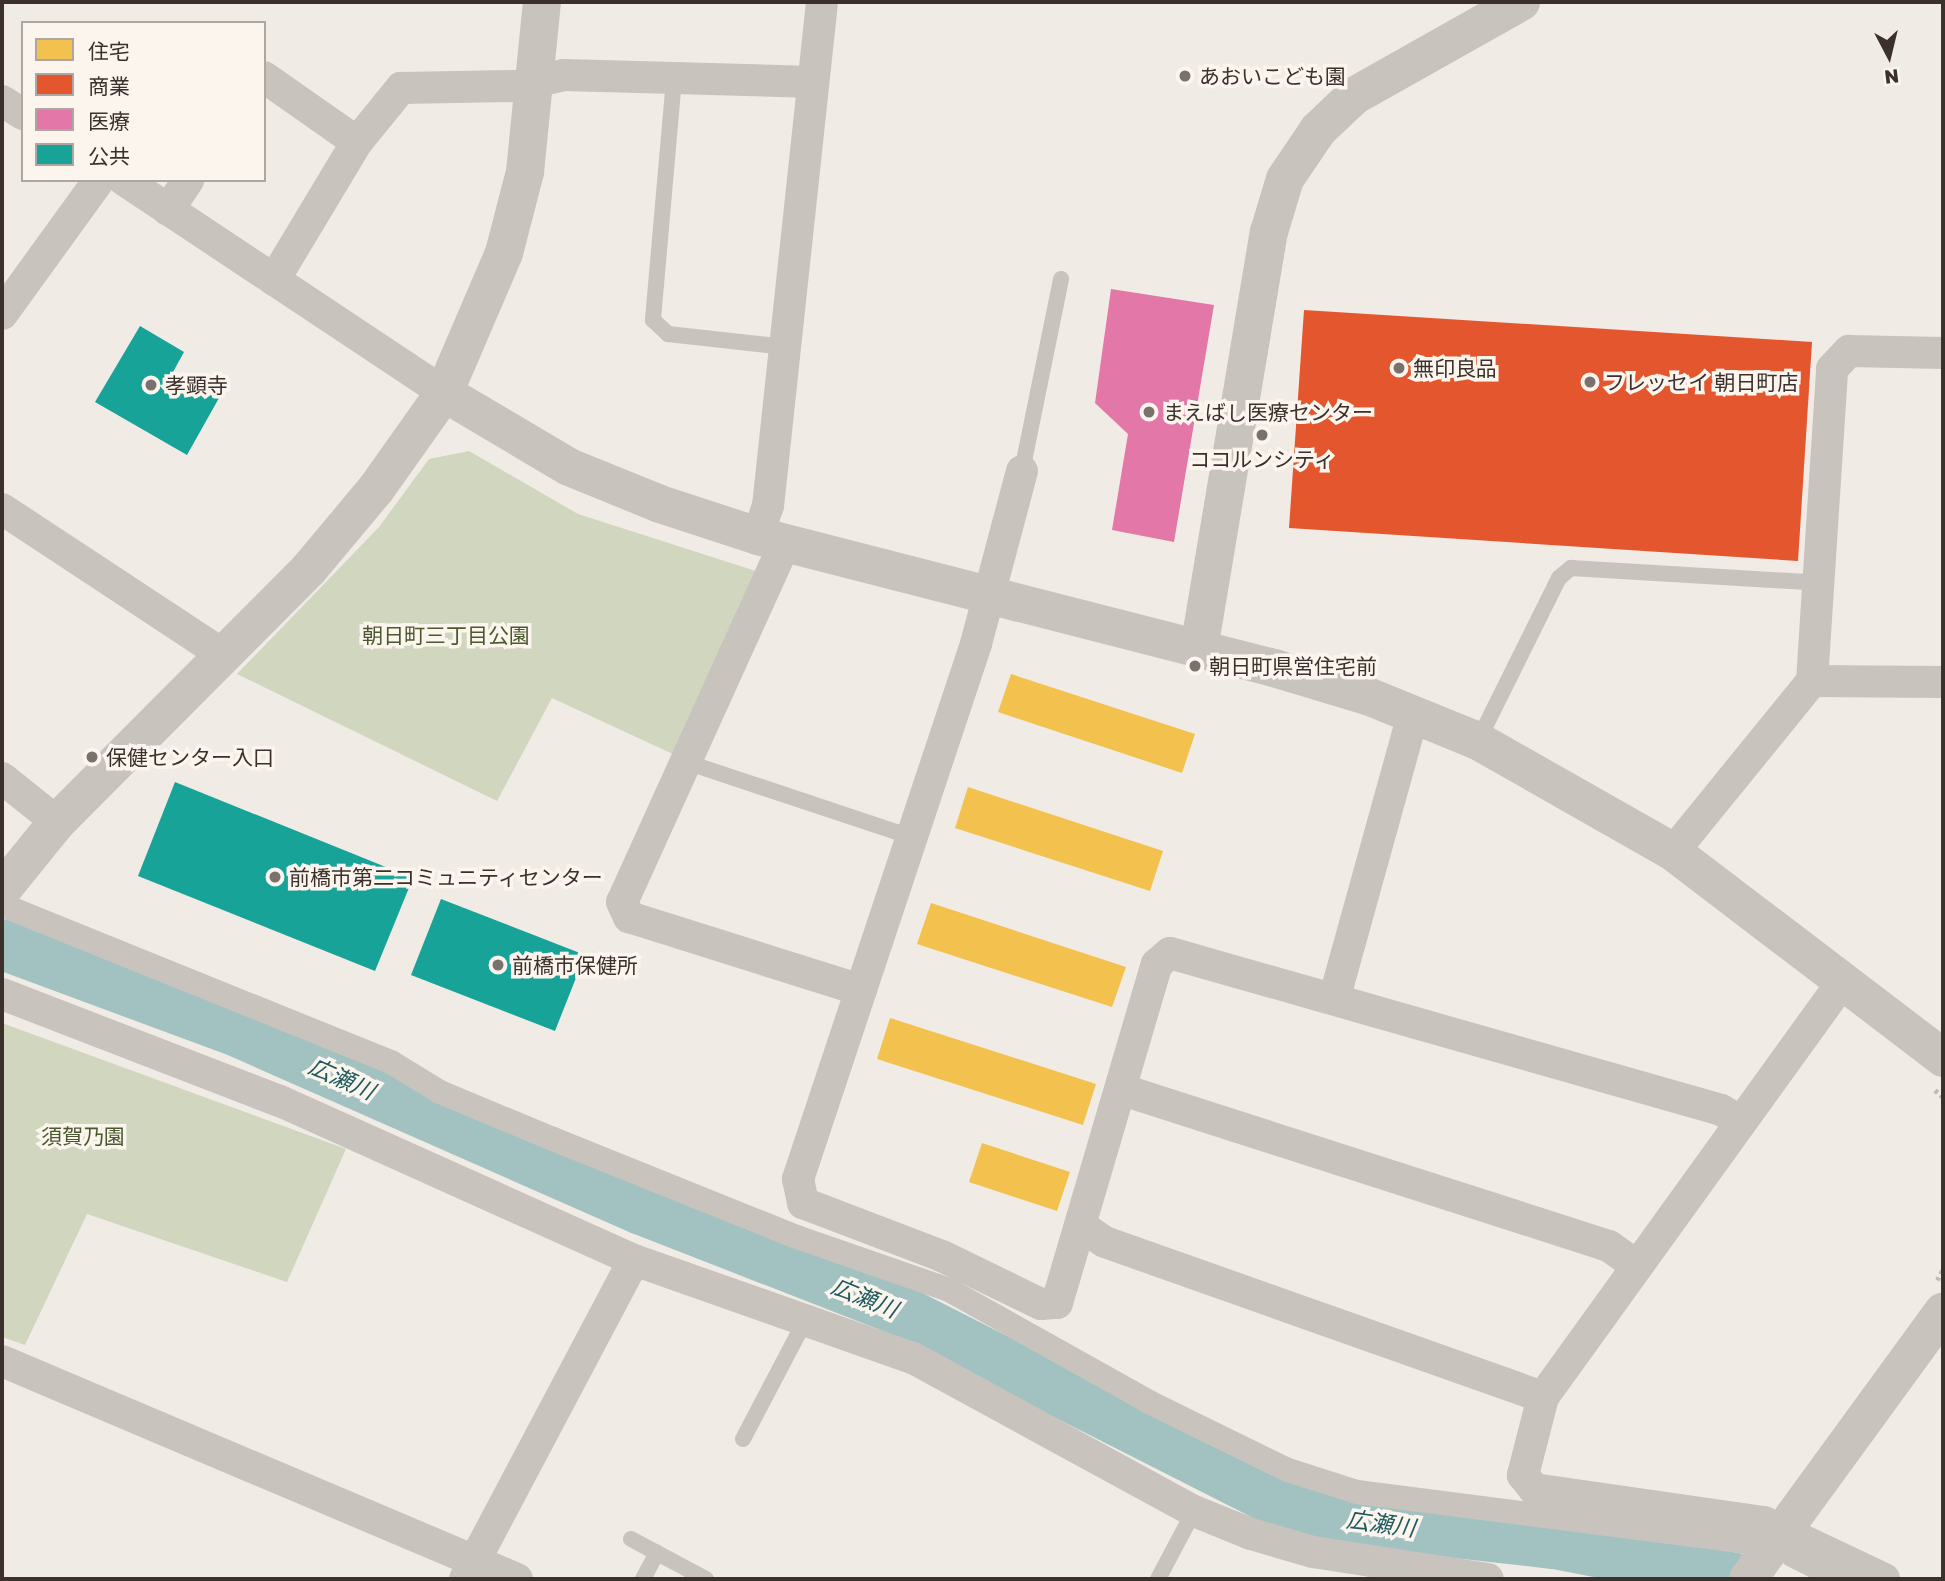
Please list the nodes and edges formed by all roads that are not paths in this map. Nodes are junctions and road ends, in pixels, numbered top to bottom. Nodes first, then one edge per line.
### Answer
1 (542, 2) edge
2 (822, 2) edge
3 (1521, 2) edge
4 (266, 78) edge
5 (674, 79) junction
6 (537, 82) junction
7 (813, 82) junction
8 (2, 100) edge
9 (21, 113) edge
10 (356, 142) junction
11 (98, 182) edge
12 (127, 182) edge
13 (187, 182) edge
14 (168, 210) junction
15 (1061, 279) dead end
16 (274, 280) junction
17 (2, 314) edge
18 (785, 347) junction
19 (1943, 353) edge
20 (444, 393) junction
21 (1022, 471) joint
22 (2, 509) edge
23 (771, 540) junction
24 (1820, 583) junction
25 (989, 595) junction
26 (1199, 649) junction
27 (220, 653) junction
28 (1812, 681) junction
29 (1943, 682) edge
30 (1413, 714) junction
31 (1478, 741) junction
32 (683, 761) junction
33 (2, 778) edge
34 (57, 822) junction
35 (911, 837) junction
36 (1673, 852) junction
37 (7, 899) edge
38 (1843, 981) junction
39 (861, 990) junction
40 (2, 995) edge
41 (1335, 996) junction
42 (1932, 1069) edge
43 (1123, 1090) junction
44 (1740, 1121) junction
45 (1084, 1228) junction
46 (635, 1260) junction
47 (1636, 1265) junction
48 (1943, 1312) edge
49 (805, 1321) junction
50 (2, 1361) edge
51 (1543, 1397) junction
52 (743, 1439) dead end
53 (1194, 1511) junction
54 (631, 1539) dead end
55 (657, 1553) junction
56 (1767, 1553) edge
57 (471, 1569) edge
58 (517, 1579) edge
59 (643, 1579) edge
60 (706, 1579) edge
61 (1158, 1579) edge
62 (1488, 1579) edge
63 (1840, 1579) edge
64 (1884, 1579) edge

1 - 6 street
2 - 7 street
3 - 26 street
4 - 10 street
5 - 6 street
5 - 7 street
5 - 18 lane
6 - 10 street
6 - 20 street
7 - 18 street
8 - 9 street
10 - 16 street
11 - 17 street
12 - 14 street
13 - 14 street
14 - 16 street
15 - 21 lane
16 - 20 street
18 - 23 street
19 - 24 street
20 - 23 street
20 - 27 street
21 - 25 street
22 - 27 street
23 - 25 street
23 - 32 street
24 - 28 street
24 - 31 lane
25 - 26 street
25 - 35 street
26 - 30 street
27 - 34 street
28 - 29 street
28 - 36 street
30 - 31 street
30 - 41 street
31 - 36 street
32 - 35 lane
32 - 39 street
33 - 34 street
34 - 37 street
35 - 39 street
36 - 38 street
37 - 56 street
38 - 42 street
38 - 44 street
39 - 45 street
40 - 46 street
41 - 43 street
41 - 44 street
43 - 45 street
43 - 47 street
44 - 47 street
45 - 51 street
46 - 49 street
46 - 57 street
47 - 51 street
48 - 56 street
49 - 52 lane
49 - 53 street
50 - 57 street
51 - 56 street
53 - 61 lane
53 - 62 street
54 - 55 lane
55 - 59 lane
55 - 60 lane
56 - 63 street
56 - 64 street
57 - 58 street

